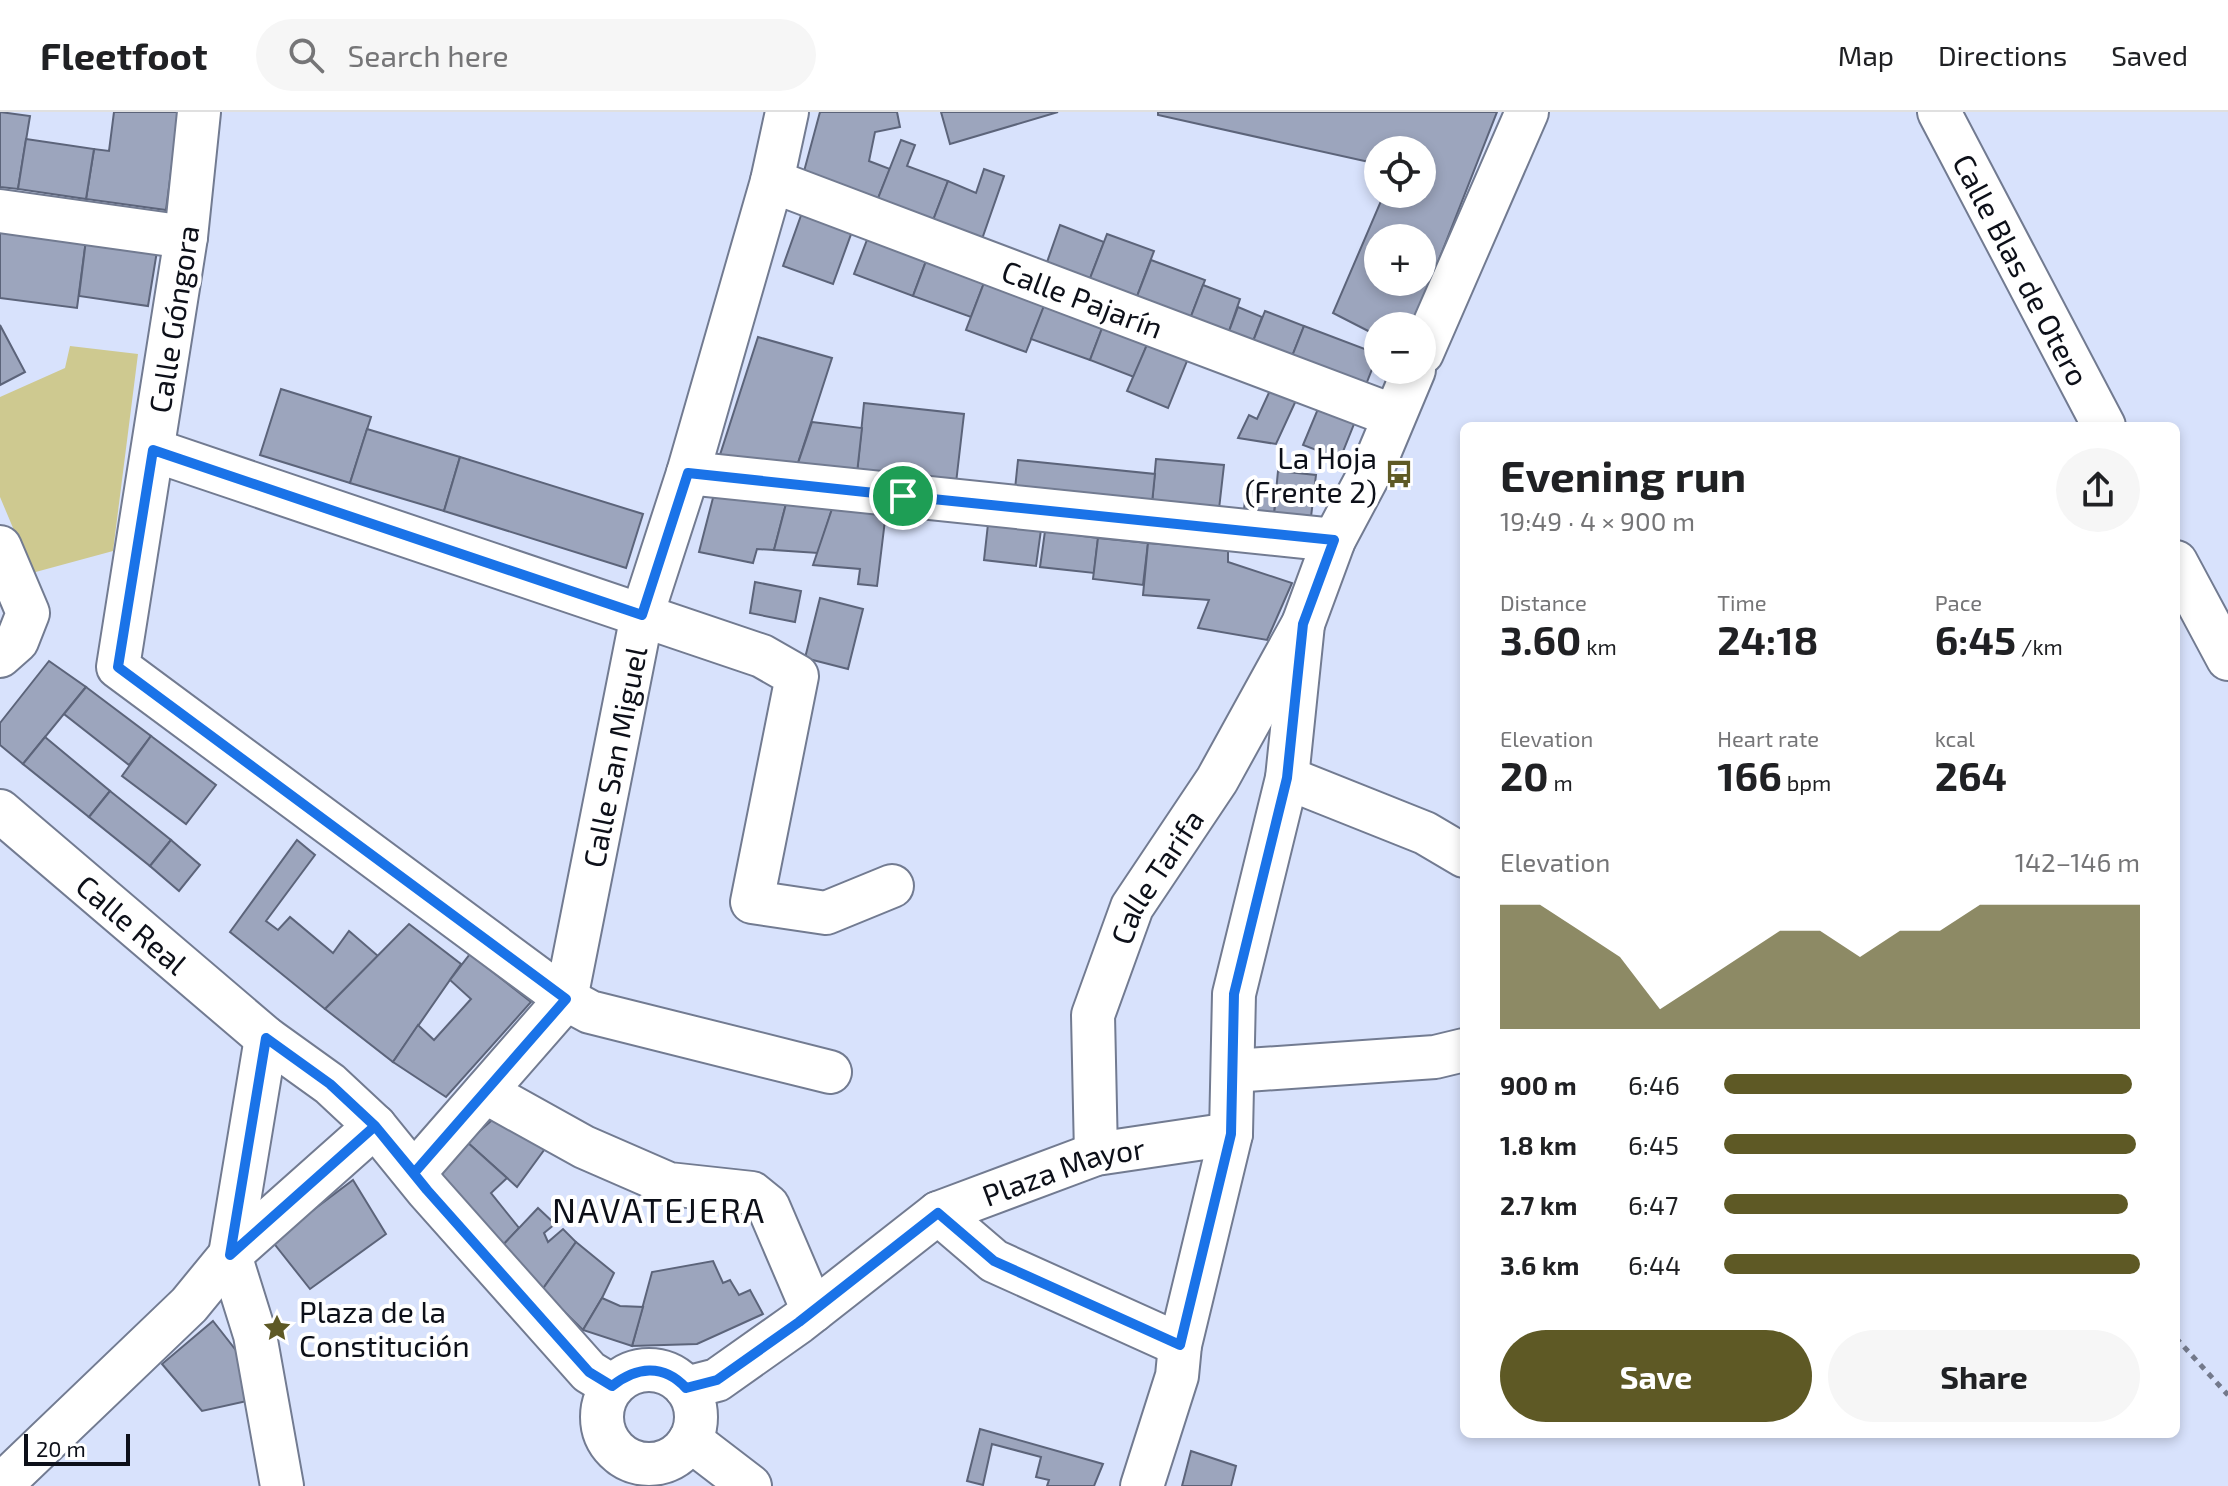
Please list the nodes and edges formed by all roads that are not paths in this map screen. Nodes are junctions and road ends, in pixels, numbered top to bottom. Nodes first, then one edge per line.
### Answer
1 (199, 112) edge
2 (787, 112) edge
3 (1527, 112) edge
4 (1939, 112) edge
5 (772, 181) junction
6 (0, 211) edge
7 (186, 237) junction
8 (1436, 321) edge
9 (1408, 384) edge
10 (1394, 416) junction
11 (2102, 422) edge
12 (153, 450) junction
13 (688, 473) junction
14 (1334, 540) junction
15 (0, 547) edge
16 (2180, 569) edge
17 (642, 615) junction
18 (1303, 624) junction
19 (0, 656) edge
20 (2228, 659) edge
21 (1287, 778) junction
22 (0, 811) edge
23 (1460, 854) edge
24 (892, 886) dead end
25 (566, 999) junction
26 (266, 1038) junction
27 (1460, 1051) edge
28 (1233, 1071) junction
29 (830, 1072) dead end
30 (485, 1092) junction
31 (375, 1126) junction
32 (1231, 1134) junction
33 (1096, 1154) junction
34 (414, 1173) junction
35 (938, 1213) junction
36 (230, 1255) junction
37 (813, 1311) junction
38 (1180, 1345) junction
39 (612, 1386) junction
40 (686, 1388) junction
41 (690, 1440) junction
42 (638, 1474) edge
43 (0, 1486) edge
44 (282, 1486) edge
45 (750, 1486) edge
46 (1142, 1486) edge

1 - 7 street, Calle Góngora
2 - 5 street, Calle San Miguel
3 - 8 street
4 - 11 street, Calle Blas de Otero
5 - 10 street, Calle Pajarín
5 - 13 street, Calle San Miguel
6 - 7 street
7 - 12 street, Calle Góngora
9 - 10 street
10 - 14 street
12 - 17 street
12 - 25 street, Calle Góngora
13 - 14 street
13 - 17 street, Calle San Miguel
14 - 18 street
15 - 19 street
16 - 20 street
17 - 24 street
17 - 25 street, Calle San Miguel
18 - 21 street
18 - 33 street, Calle Tarifa
21 - 23 street
21 - 28 street
22 - 26 street, Calle Real
25 - 29 street
25 - 30 street, Calle San Miguel
26 - 31 street
26 - 36 street
27 - 28 street
28 - 32 street
30 - 34 street, Calle San Miguel
30 - 37 street
31 - 34 street
31 - 36 street
32 - 33 street, Plaza Mayor
32 - 38 street
33 - 35 street, Plaza Mayor
34 - 39 street
35 - 37 street
35 - 38 street, Plaza Mayor
36 - 43 street
36 - 44 street
37 - 40 street
38 - 46 street
39 - 40 street
39 - 42 street
40 - 41 street
41 - 42 street
41 - 45 street

